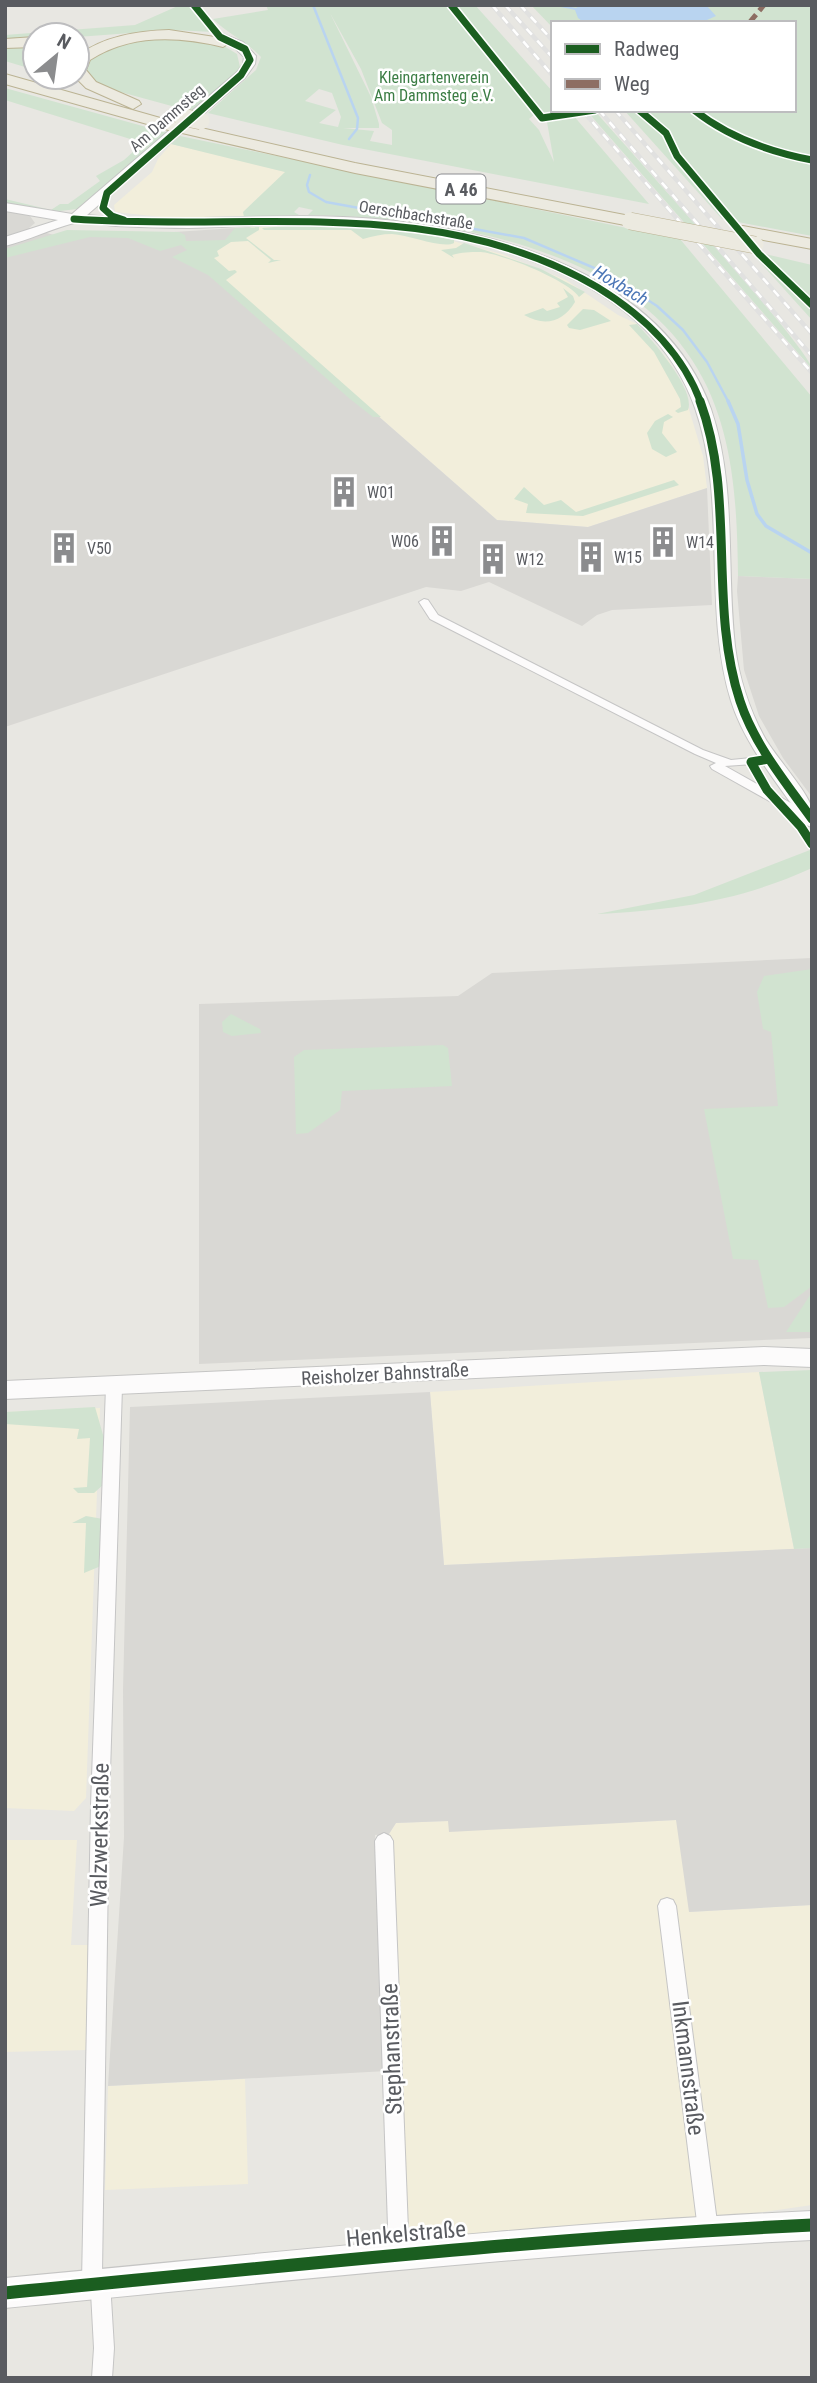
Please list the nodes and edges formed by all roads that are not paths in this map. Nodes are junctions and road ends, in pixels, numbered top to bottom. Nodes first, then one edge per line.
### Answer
1 (194, 5) edge
2 (204, 16) dead end
3 (91, 38) edge
4 (222, 40) junction
5 (5, 79) edge
6 (88, 91) edge
7 (133, 104) junction
8 (186, 123) junction
9 (107, 193) junction
10 (5, 207) edge
11 (619, 207) joint
12 (34, 213) junction
13 (74, 219) junction
14 (130, 223) junction
15 (31, 235) junction
16 (5, 242) edge
17 (812, 244) edge
18 (812, 257) edge
19 (424, 602) dead end
20 (699, 752) junction
21 (769, 759) junction
22 (810, 820) edge
23 (812, 1349) edge
24 (764, 1356) junction
25 (812, 1358) edge
26 (114, 1387) junction
27 (5, 1390) edge
28 (384, 1842) dead end
29 (667, 1906) dead end
30 (812, 2225) edge
31 (708, 2230) junction
32 (399, 2256) junction
33 (96, 2283) junction
34 (5, 2293) edge
35 (102, 2378) edge

1 - 2 street
3 - 4 highway
4 - 7 highway
4 - 9 main road, Am Dammsteg
5 - 8 highway, A 46
6 - 7 highway, A 46
7 - 8 highway, A 46
8 - 11 highway, A 46
8 - 18 highway, A 46, bridge
9 - 13 main road, Am Dammsteg
9 - 14 main road
10 - 12 main road, Oerschbachstraße
11 - 17 highway, A 46
12 - 13 main road, Oerschbachstraße
12 - 15 main road
13 - 14 main road, Oerschbachstraße
13 - 15 main road
14 - 21 main road, Oerschbachstraße
15 - 16 main road
19 - 20 street, Oerschbachstraße
20 - 21 street, Oerschbachstraße
20 - 22 street, Oerschbachstraße
21 - 22 main road, Oerschbachstraße
23 - 24 main road, Reisholzer Bahnstraße
24 - 25 main road, Reisholzer Bahnstraße
24 - 26 main road, Reisholzer Bahnstraße
26 - 27 main road, Reisholzer Bahnstraße
26 - 33 street, Walzwerkstraße
28 - 32 street, Stephanstraße
29 - 31 street, Inkmannstraße
30 - 31 main road, Henkelstraße
31 - 32 main road, Henkelstraße
32 - 33 main road, Henkelstraße
33 - 34 main road, Henkelstraße
33 - 35 street, Walzwerkstraße

